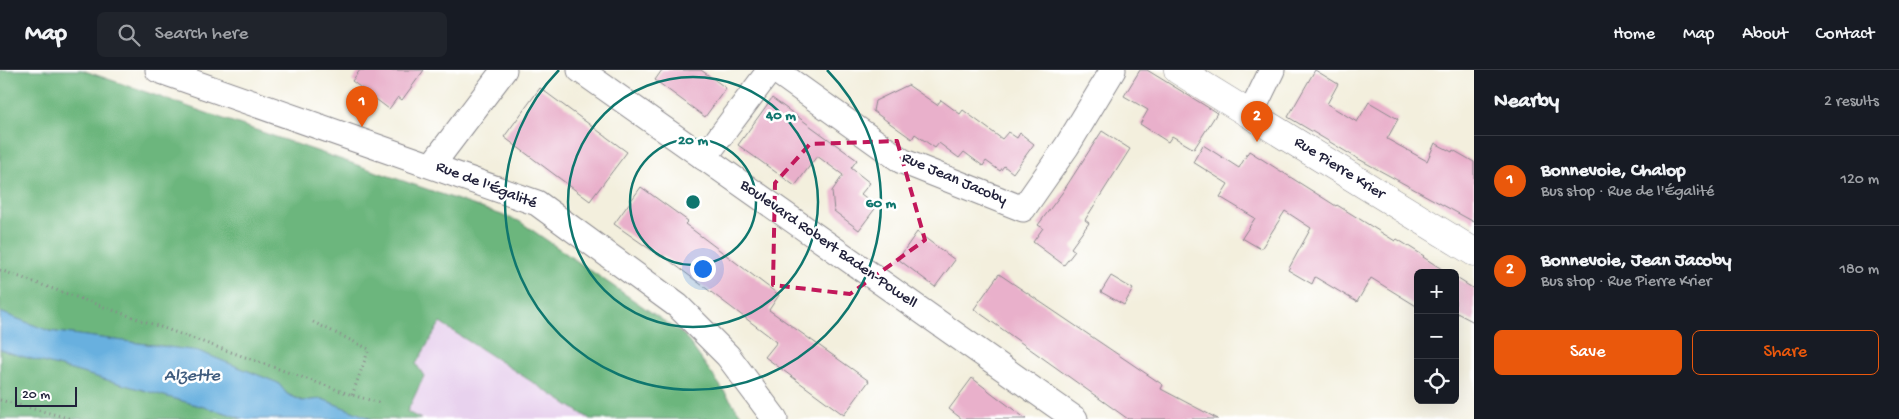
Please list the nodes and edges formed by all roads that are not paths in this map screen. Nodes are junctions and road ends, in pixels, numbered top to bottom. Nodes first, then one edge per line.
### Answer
1 (158, 70) edge
2 (504, 70) edge
3 (580, 70) edge
4 (770, 70) edge
5 (776, 70) edge
6 (1113, 70) edge
7 (1178, 70) edge
8 (1272, 70) edge
9 (1250, 114) junction
10 (704, 158) junction
11 (432, 165) junction
12 (1474, 252) edge
13 (775, 419) edge
14 (1075, 419) edge

1 - 11 street, Rue de l'Égalité
2 - 11 street
3 - 10 street, Boulevard Robert Baden-Powell
4 - 10 street
5 - 6 street, Rue Jean Jacoby
7 - 9 main road, Rue Pierre Krier
8 - 9 street
9 - 12 main road, Rue Pierre Krier
10 - 14 street, Boulevard Robert Baden-Powell
11 - 13 street, Rue de l'Égalité

